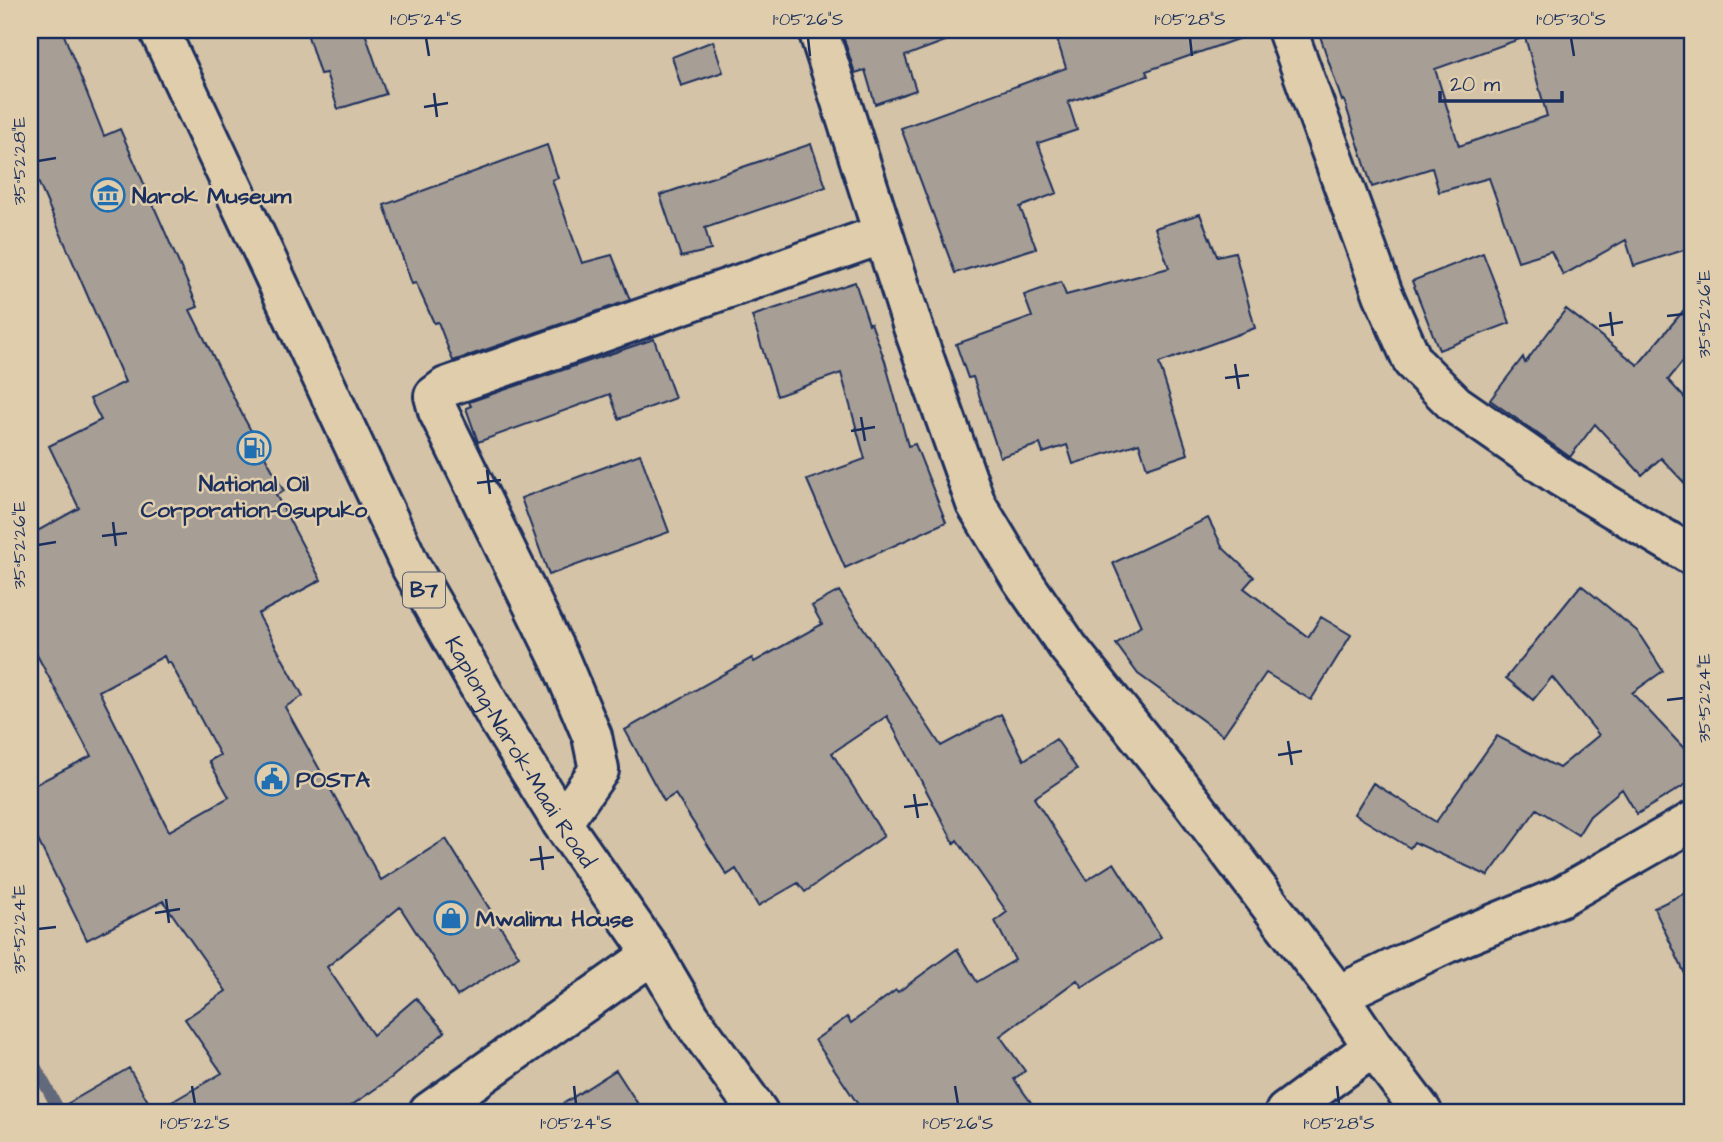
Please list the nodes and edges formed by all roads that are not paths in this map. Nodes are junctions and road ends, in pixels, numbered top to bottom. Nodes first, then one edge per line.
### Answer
1 (159, 30) edge
2 (818, 30) edge
3 (1287, 30) edge
4 (883, 234) junction
5 (1693, 556) edge
6 (1693, 821) edge
7 (562, 823) junction
8 (653, 954) junction
9 (1338, 995) junction
10 (1373, 1046) junction
11 (429, 1112) edge
12 (758, 1112) edge
13 (1285, 1112) edge
14 (1422, 1112) edge

1 - 7 main road, Kaplong-Narok-Maai Road / B7
2 - 4 main road
3 - 5 main road
4 - 7 main road
4 - 9 main road
6 - 9 main road
7 - 8 main road, Kaplong-Narok-Maai Road / B7
8 - 11 main road
8 - 12 main road, Kaplong-Narok-Maai Road / B7
9 - 10 main road
10 - 13 main road
10 - 14 main road

